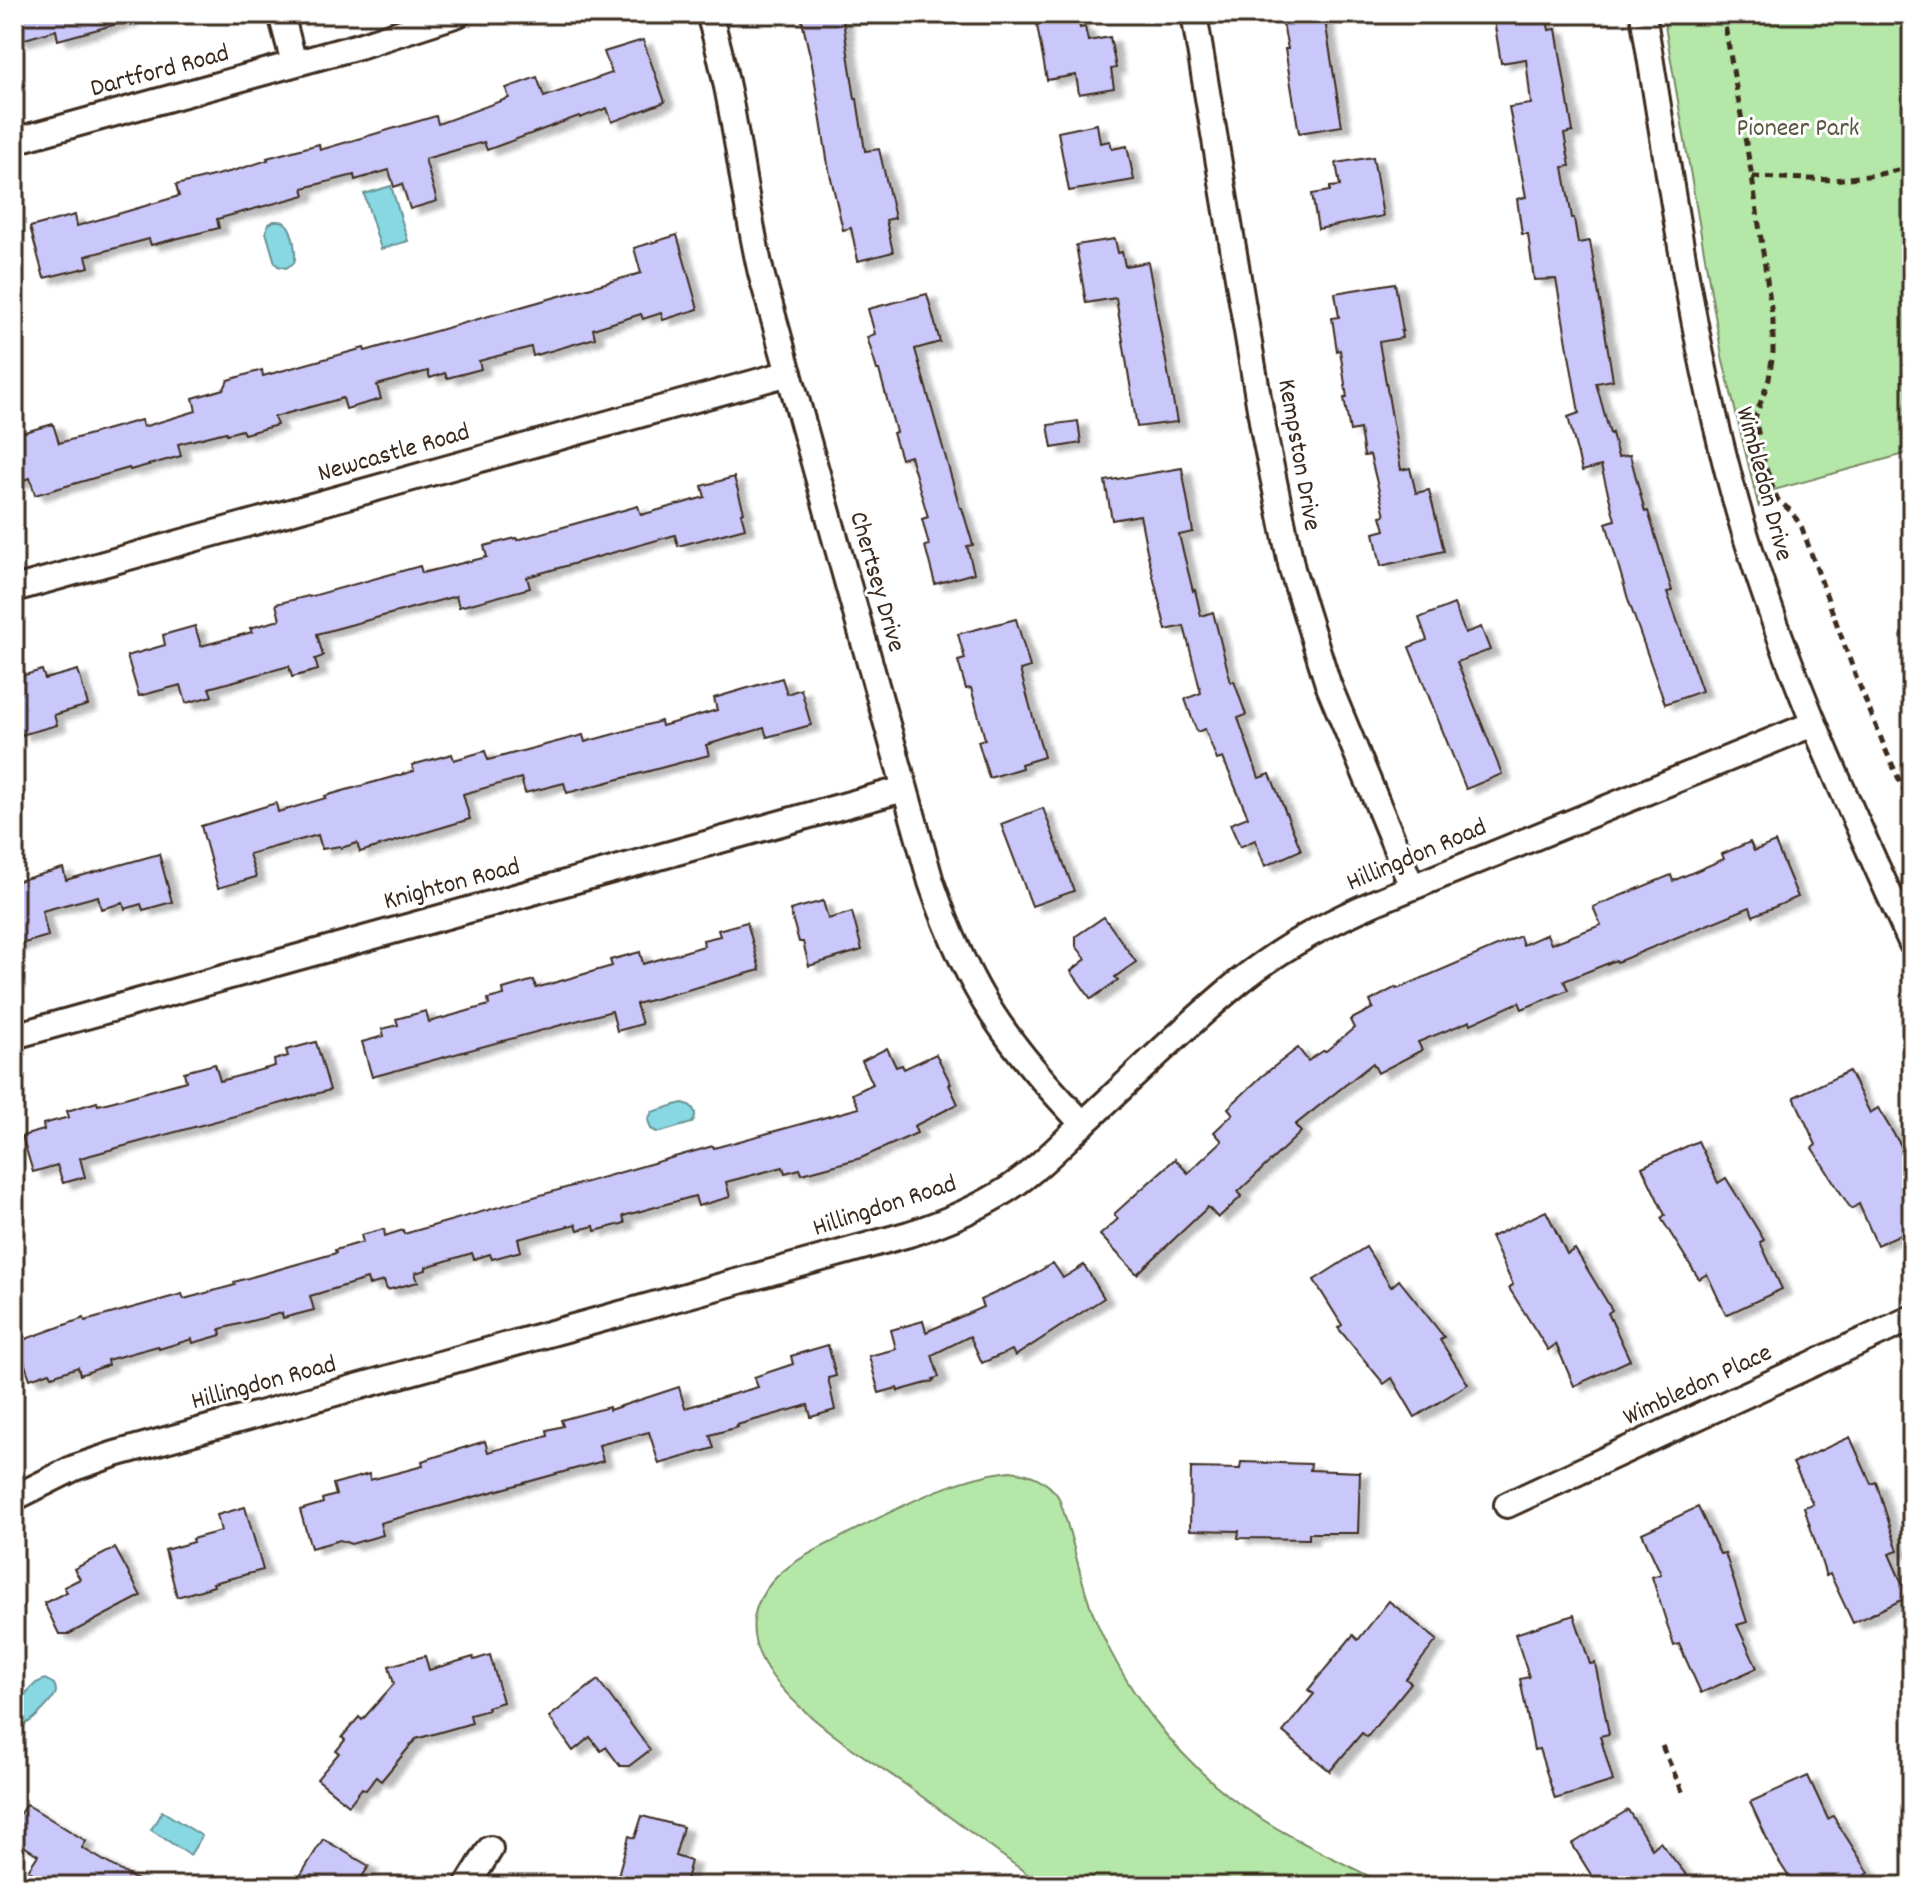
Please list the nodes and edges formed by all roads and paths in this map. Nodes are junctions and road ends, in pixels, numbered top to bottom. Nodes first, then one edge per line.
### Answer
1 (281, 14) edge
2 (458, 14) edge
3 (709, 14) edge
4 (1194, 14) edge
5 (1643, 14) edge
6 (1723, 14) edge
7 (294, 63) junction
8 (14, 141) edge
9 (1912, 167) edge
10 (1752, 177) junction
11 (789, 373) junction
12 (14, 589) edge
13 (1813, 724) junction
14 (904, 789) junction
15 (1912, 808) edge
16 (1412, 887) junction
17 (1912, 944) edge
18 (14, 1036) edge
19 (1083, 1124) junction
20 (1912, 1318) edge
21 (14, 1498) edge
22 (1507, 1505) dead end
23 (1662, 1746) dead end
24 (1683, 1793) dead end
25 (490, 1849) dead end
26 (467, 1886) edge

1 - 7 street
2 - 7 street, Dartford Road
3 - 11 street, Chertsey Drive
4 - 16 street, Kempston Drive
5 - 13 street, Wimbledon Drive
6 - 10 path
7 - 8 street, Dartford Road
9 - 10 path
10 - 15 path
11 - 12 street, Newcastle Road
11 - 14 street, Chertsey Drive
13 - 16 street, Hillingdon Road
13 - 17 street, Wimbledon Drive
14 - 18 street, Knighton Road
14 - 19 street, Chertsey Drive
16 - 19 street, Hillingdon Road
19 - 21 street, Hillingdon Road
20 - 22 street, Wimbledon Place
23 - 24 path
25 - 26 street

